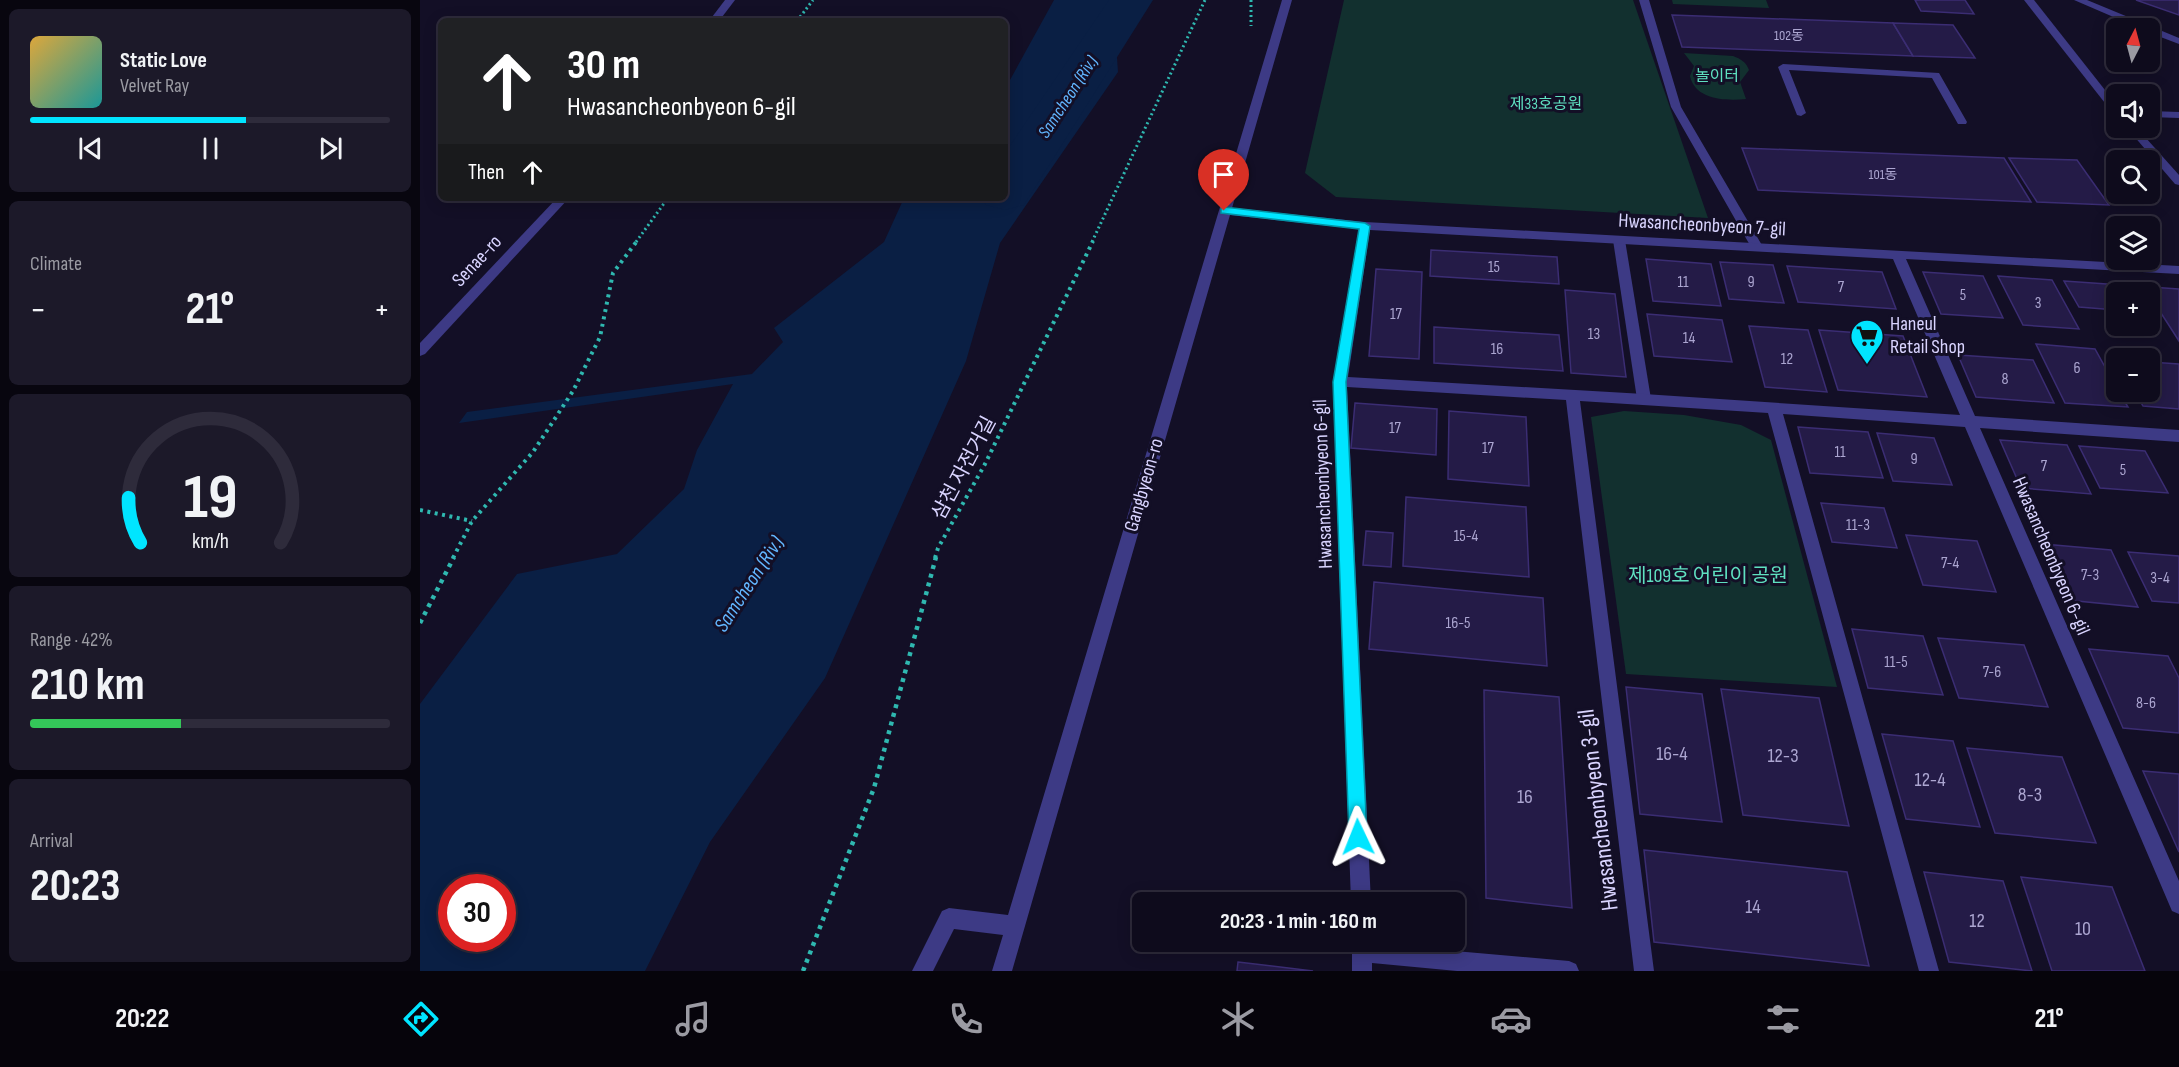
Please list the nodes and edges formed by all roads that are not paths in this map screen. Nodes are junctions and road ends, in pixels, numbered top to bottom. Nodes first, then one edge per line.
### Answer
1 (730, 0) edge
2 (1287, 0) edge
3 (1644, 0) edge
4 (2029, 0) edge
5 (2079, 0) edge
6 (716, 18) edge
7 (2122, 18) edge
8 (2160, 34) edge
9 (2179, 41) edge
10 (2106, 97) edge
11 (1801, 113) dead end
12 (2160, 114) edge
13 (2179, 115) edge
14 (1962, 122) dead end
15 (2141, 138) edge
16 (2179, 182) edge
17 (560, 201) edge
18 (1224, 211) junction
19 (1365, 226) junction
20 (1619, 240) junction
21 (1757, 247) junction
22 (1898, 255) junction
23 (2179, 270) edge
24 (420, 351) edge
25 (1340, 382) junction
26 (1572, 395) junction
27 (1644, 399) junction
28 (1774, 408) junction
29 (1970, 422) junction
30 (2179, 436) edge
31 (1361, 892) edge
32 (2179, 903) edge
33 (1015, 926) junction
34 (1362, 955) edge
35 (922, 971) edge
36 (1002, 971) edge
37 (1569, 971) edge
38 (1644, 971) edge
39 (1929, 971) edge

1 - 6 street
2 - 18 street, Gangbyeon-ro
3 - 21 street
4 - 10 street
5 - 7 street
8 - 9 street
11 - 14 street
12 - 13 street
15 - 16 street
17 - 24 street, Senae-ro
18 - 19 street, Hwasancheonbyeon 7-gil
18 - 33 street, Gangbyeon-ro
19 - 20 street, Hwasancheonbyeon 7-gil
19 - 25 street
20 - 21 street, Hwasancheonbyeon 7-gil
20 - 27 street
21 - 22 street, Hwasancheonbyeon 7-gil
22 - 23 street, Hwasancheonbyeon 7-gil
22 - 29 street
25 - 26 street, Hwasancheonbyeon 6-gil
25 - 31 street, Hwasancheonbyeon 6-gil
26 - 27 street, Hwasancheonbyeon 6-gil
26 - 38 street, Hwasancheonbyeon 3-gil
27 - 28 street, Hwasancheonbyeon 6-gil
28 - 29 street, Hwasancheonbyeon 6-gil
28 - 39 street
29 - 30 street, Hwasancheonbyeon 6-gil
29 - 32 street, Hwasancheonbyeon 6-gil
33 - 35 street
33 - 36 street, Gangbyeon-ro
34 - 37 street

